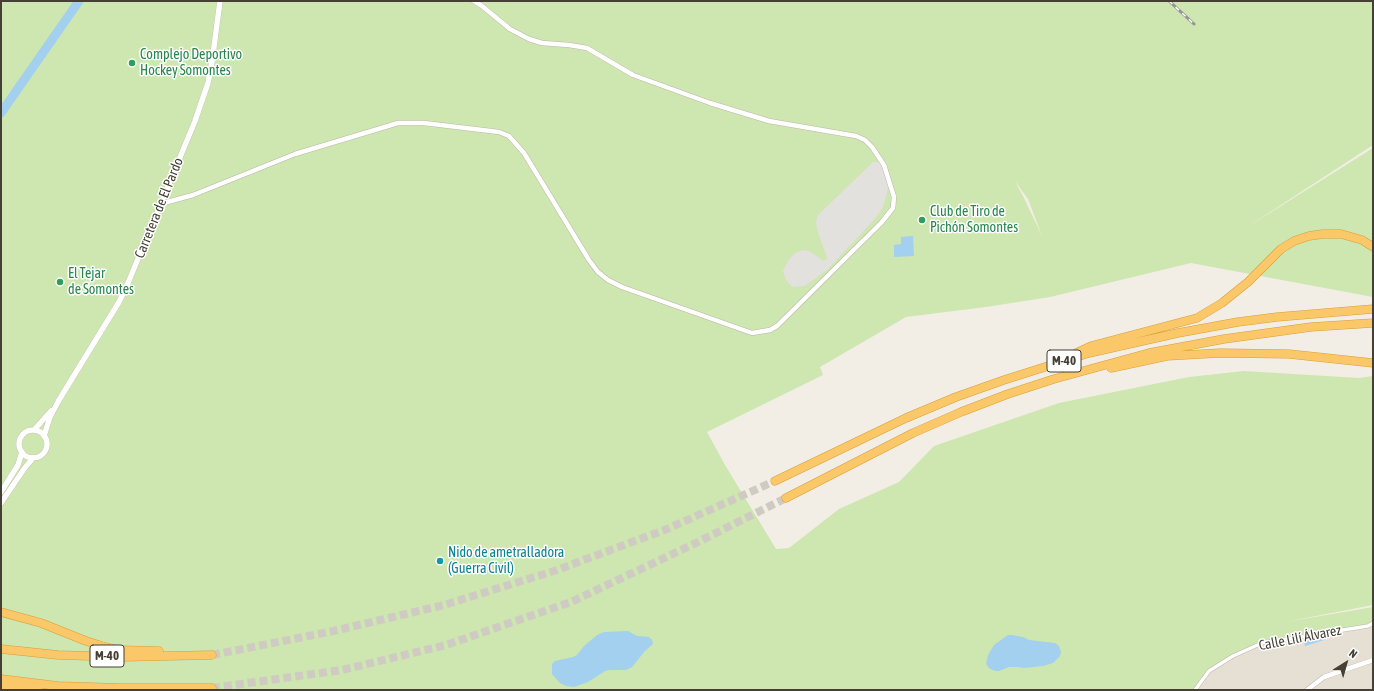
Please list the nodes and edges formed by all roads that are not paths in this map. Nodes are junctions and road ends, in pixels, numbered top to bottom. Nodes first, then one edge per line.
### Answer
1 (220, 1) edge
2 (474, 1) edge
3 (160, 204) junction
4 (1373, 247) edge
5 (1373, 309) edge
6 (1373, 323) edge
7 (1373, 363) edge
8 (1033, 371) junction
9 (1054, 379) junction
10 (59, 400) junction
11 (34, 430) junction
12 (44, 436) junction
13 (22, 452) junction
14 (33, 458) junction
15 (775, 480) tunnel mouth
16 (1, 492) edge
17 (786, 498) tunnel mouth
18 (1, 503) edge
19 (1, 612) edge
20 (1373, 623) edge
21 (1, 649) edge
22 (212, 654) tunnel mouth
23 (197, 655) junction
24 (1373, 660) edge
25 (1, 679) edge
26 (1, 687) edge
27 (212, 688) dead end
28 (38, 690) edge
29 (1194, 690) edge
30 (1307, 690) edge

1 - 3 street, Carretera de El Pardo
2 - 3 street
3 - 10 street, Carretera de El Pardo
4 - 8 highway
5 - 8 highway, M-40
6 - 9 highway, M-40
7 - 9 highway
8 - 15 highway, M-40
9 - 17 highway, M-40
10 - 11 street, Carretera de El Pardo
10 - 12 street, Carretera de El Pardo
11 - 12 street
11 - 13 street
12 - 14 street
13 - 14 street
13 - 16 street
14 - 18 street
19 - 23 highway
20 - 29 street, Calle Lilí Álvarez
21 - 23 highway, M-40
22 - 23 highway, M-40
24 - 30 street
25 - 27 highway, M-40
26 - 28 highway

